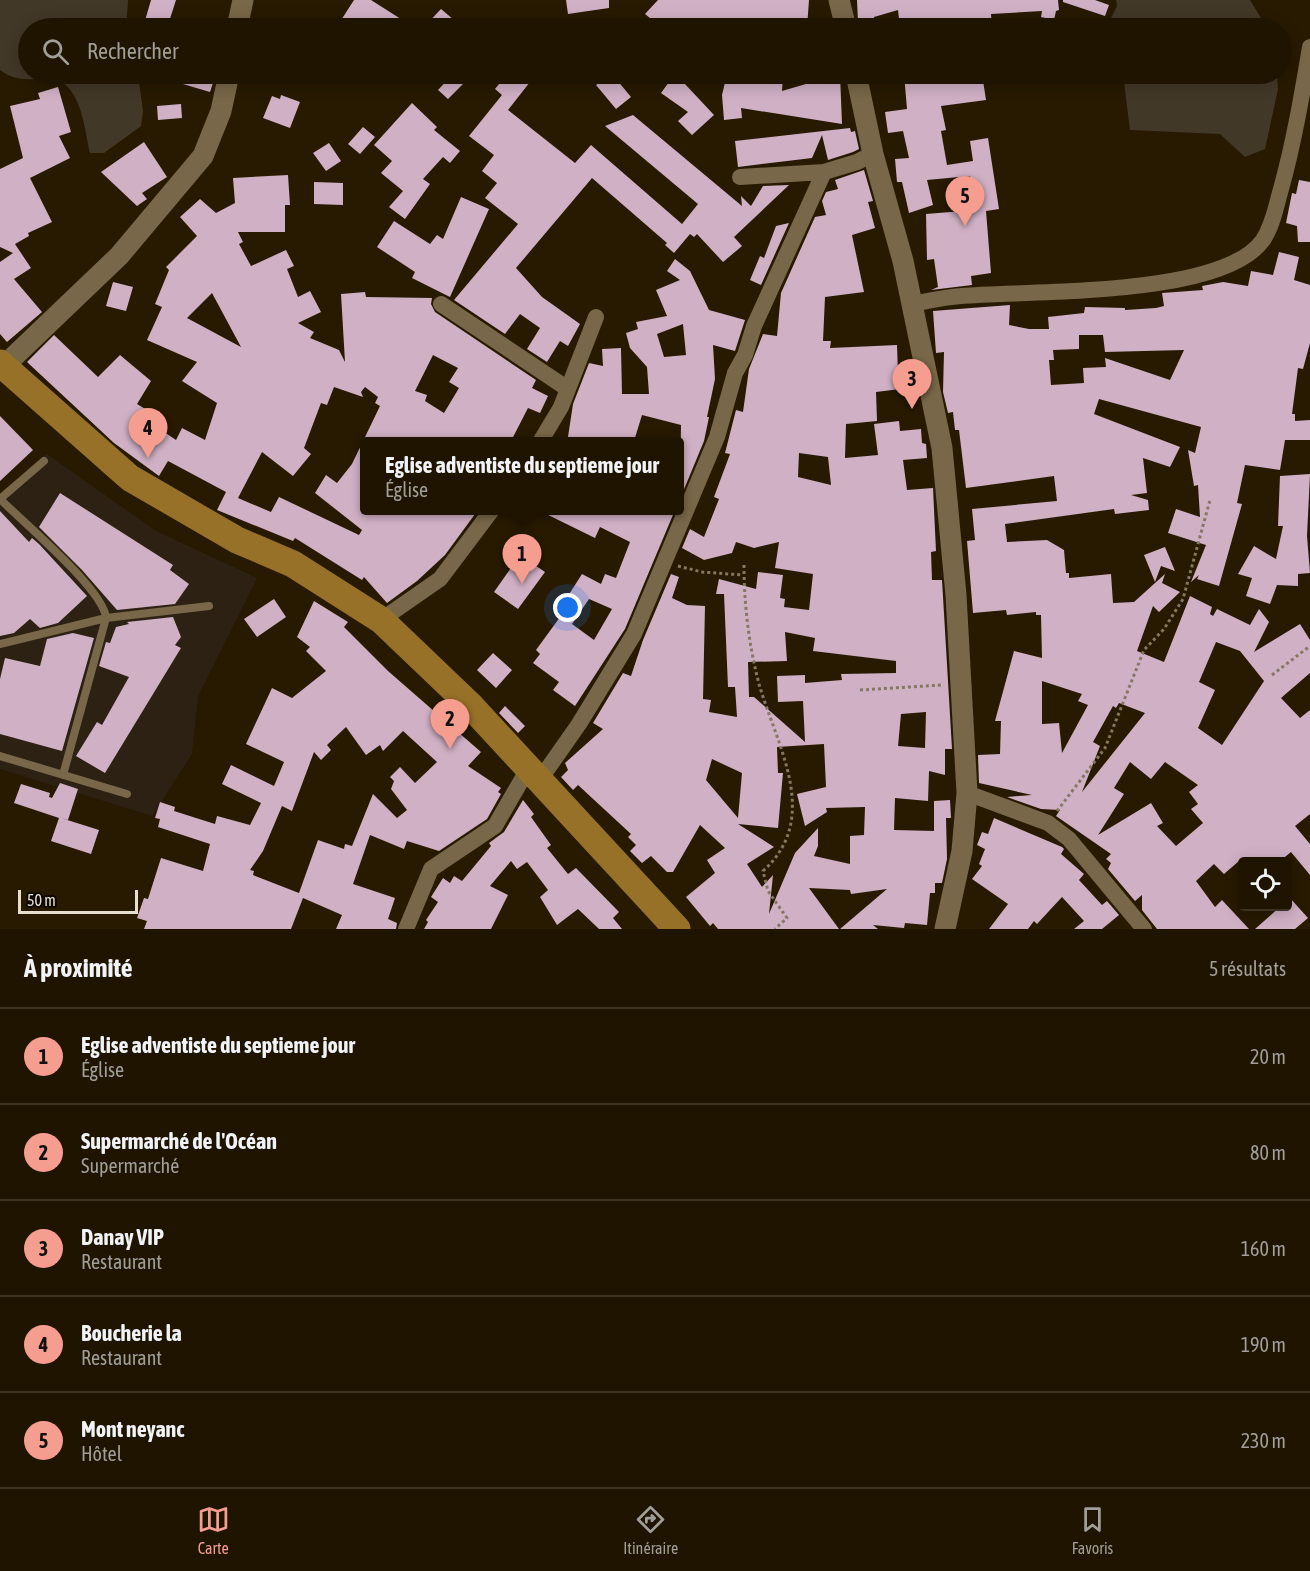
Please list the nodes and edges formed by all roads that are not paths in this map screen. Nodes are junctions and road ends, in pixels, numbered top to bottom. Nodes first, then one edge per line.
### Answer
1 (243, 0) edge
2 (838, 0) edge
3 (239, 18) edge
4 (843, 18) edge
5 (1310, 46) edge
6 (227, 84) edge
7 (858, 84) edge
8 (1302, 139) edge
9 (873, 154) junction
10 (824, 172) junction
11 (740, 177) dead end
12 (912, 303) junction
13 (441, 304) dead end
14 (596, 317) dead end
15 (2, 365) edge
16 (568, 389) junction
17 (542, 437) edge
18 (44, 461) dead end
19 (0, 499) edge
20 (488, 515) edge
21 (209, 606) dead end
22 (106, 618) junction
23 (381, 620) junction
24 (0, 644) edge
25 (0, 756) edge
26 (63, 775) junction
27 (533, 775) junction
28 (127, 794) dead end
29 (967, 794) junction
30 (406, 929) edge
31 (677, 929) edge
32 (945, 929) edge
33 (1144, 929) edge

1 - 3 street
2 - 4 street
5 - 8 street
6 - 15 street
7 - 9 street
8 - 12 street
9 - 10 street
9 - 12 street
10 - 11 street
10 - 27 street
12 - 29 street
13 - 16 street
14 - 16 street
15 - 23 main road
16 - 17 street
18 - 19 lane
19 - 22 lane
20 - 23 street
21 - 22 lane
22 - 24 lane
22 - 26 lane
23 - 27 main road
25 - 26 lane
26 - 28 lane
27 - 30 street
27 - 31 main road
29 - 32 street
29 - 33 street

